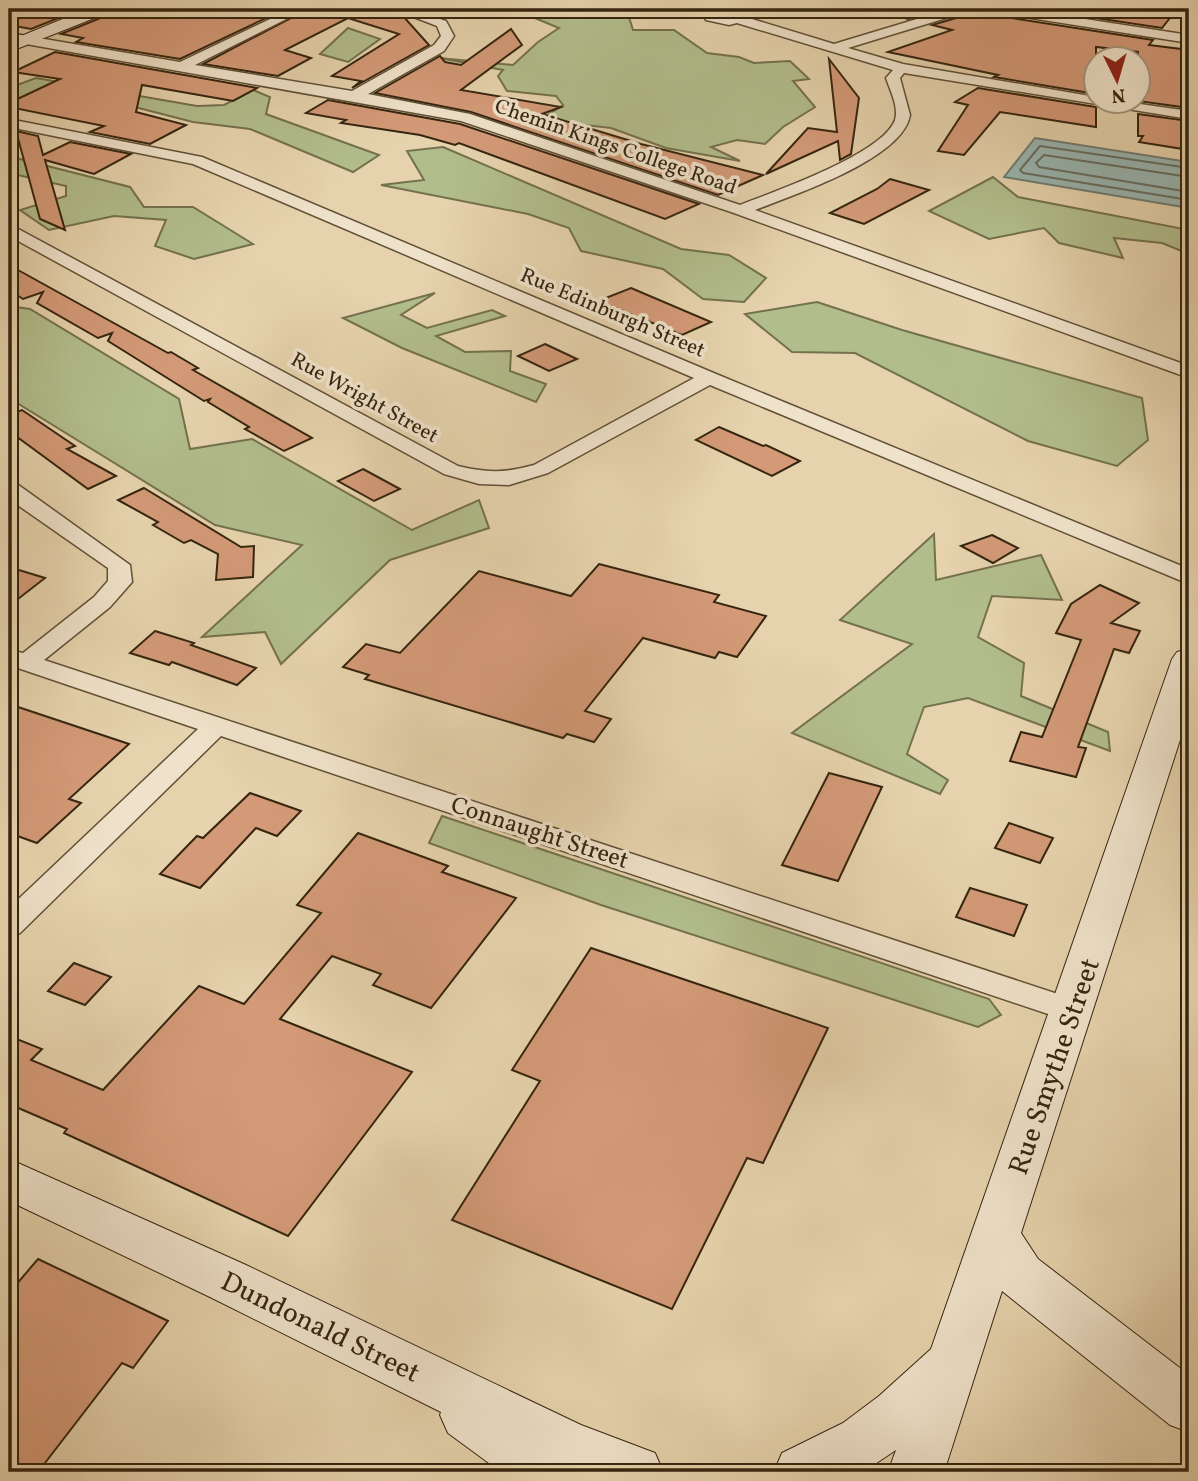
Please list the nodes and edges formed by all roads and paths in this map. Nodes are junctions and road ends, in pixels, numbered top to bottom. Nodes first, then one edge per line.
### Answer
1 (101, 9) edge
2 (300, 9) edge
3 (399, 9) edge
4 (962, 9) edge
5 (998, 9) edge
6 (741, 20) dead end
7 (1189, 38) edge
8 (14, 42) edge
9 (834, 48) junction
10 (178, 68) junction
11 (901, 68) junction
12 (352, 97) junction
13 (1082, 98) edge
14 (1152, 109) edge
15 (1189, 115) edge
16 (18, 130) edge
17 (740, 210) junction
18 (9, 229) edge
19 (1189, 372) edge
20 (709, 378) junction
21 (9, 489) edge
22 (1189, 578) edge
23 (18, 659) edge
24 (1189, 659) edge
25 (216, 726) junction
26 (9, 925) edge
27 (1071, 1010) junction
28 (9, 1179) edge
29 (997, 1235) junction
30 (954, 1361) junction
31 (403, 1366) junction
32 (1189, 1407) edge
33 (547, 1472) edge
34 (635, 1472) edge
35 (802, 1472) edge
36 (916, 1472) edge

1 - 8 main road
2 - 10 street
3 - 12 street
4 - 9 street
5 - 7 street
6 - 9 street
8 - 10 street, Chemin Kings College Road
9 - 11 street
10 - 12 street, Chemin Kings College Road
11 - 13 street
11 - 17 street
12 - 17 street, Chemin Kings College Road
14 - 15 street
16 - 20 street, Rue Edinburgh Street
17 - 19 street, Chemin Kings College Road
18 - 20 street, Rue Wright Street
20 - 22 street, Rue Edinburgh Street
21 - 23 street
23 - 25 street, Connaught Street
24 - 27 main road, Rue Smythe Street
25 - 26 street
25 - 27 street, Connaught Street
27 - 29 main road, Rue Smythe Street
28 - 31 main road, Dundonald Street
29 - 30 main road, Rue Smythe Street
29 - 32 main road
30 - 35 main road
30 - 36 main road, Rue Smythe Street
31 - 33 main road
31 - 34 main road, Dundonald Street

